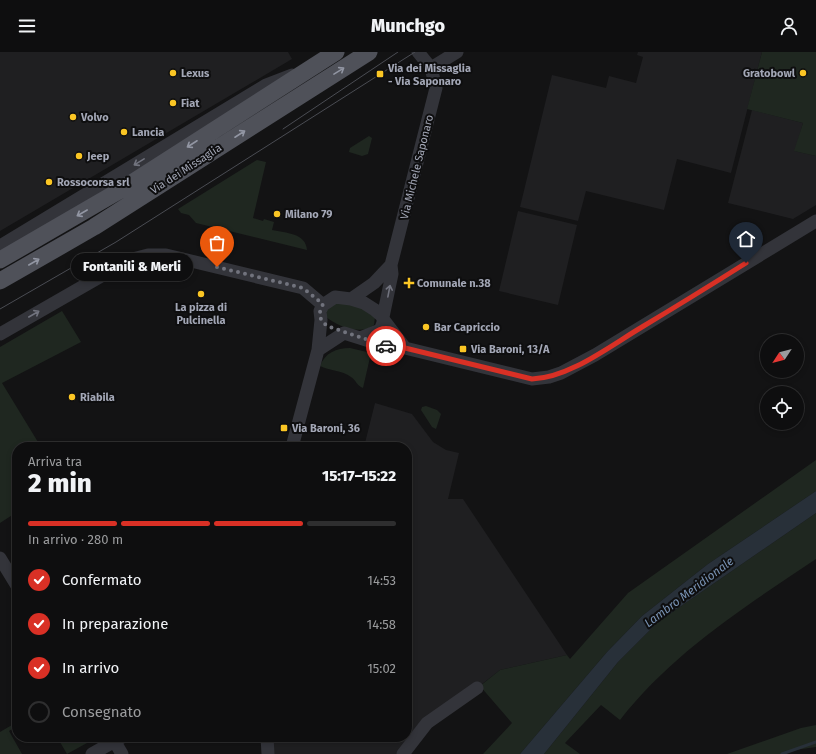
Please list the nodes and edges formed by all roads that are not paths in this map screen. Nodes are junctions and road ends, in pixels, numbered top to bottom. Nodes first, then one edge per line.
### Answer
1 (336, 52) edge
2 (369, 52) edge
3 (418, 52) edge
4 (457, 52) edge
5 (431, 68) junction
6 (307, 70) junction
7 (816, 221) edge
8 (0, 246) edge
9 (0, 260) edge
10 (391, 265) junction
11 (0, 281) edge
12 (351, 298) junction
13 (323, 304) junction
14 (383, 318) junction
15 (321, 320) junction
16 (344, 333) junction
17 (0, 334) edge
18 (360, 338) junction
19 (405, 348) junction
20 (318, 350) junction
21 (293, 442) edge
22 (0, 558) edge
23 (12, 578) edge
24 (476, 688) dead end
25 (110, 742) edge
26 (118, 742) edge
27 (267, 742) edge
28 (92, 754) edge
29 (122, 754) edge
30 (268, 754) edge
31 (403, 754) edge

1 - 6 main road, Via dei Missaglia
11 -> 2 main road, Via dei Missaglia
3 - 5 street, Via Michele Saponaro
4 - 5 street
5 - 10 street, Via Michele Saponaro
6 -> 8 street, Via dei Missaglia
6 -> 9 main road, Via dei Missaglia
7 - 19 street
10 - 12 street, Via Michele Saponaro
14 -> 10 street, Via Michele Saponaro
12 - 13 street
12 - 14 street
13 - 15 street
17 -> 13 street
14 - 18 street
14 - 19 street
15 - 16 street
15 - 20 street
16 - 18 street
16 - 20 street
18 - 19 street
20 - 21 street
22 - 23 street
24 - 31 street
25 - 28 street
26 - 29 street
27 - 30 street

